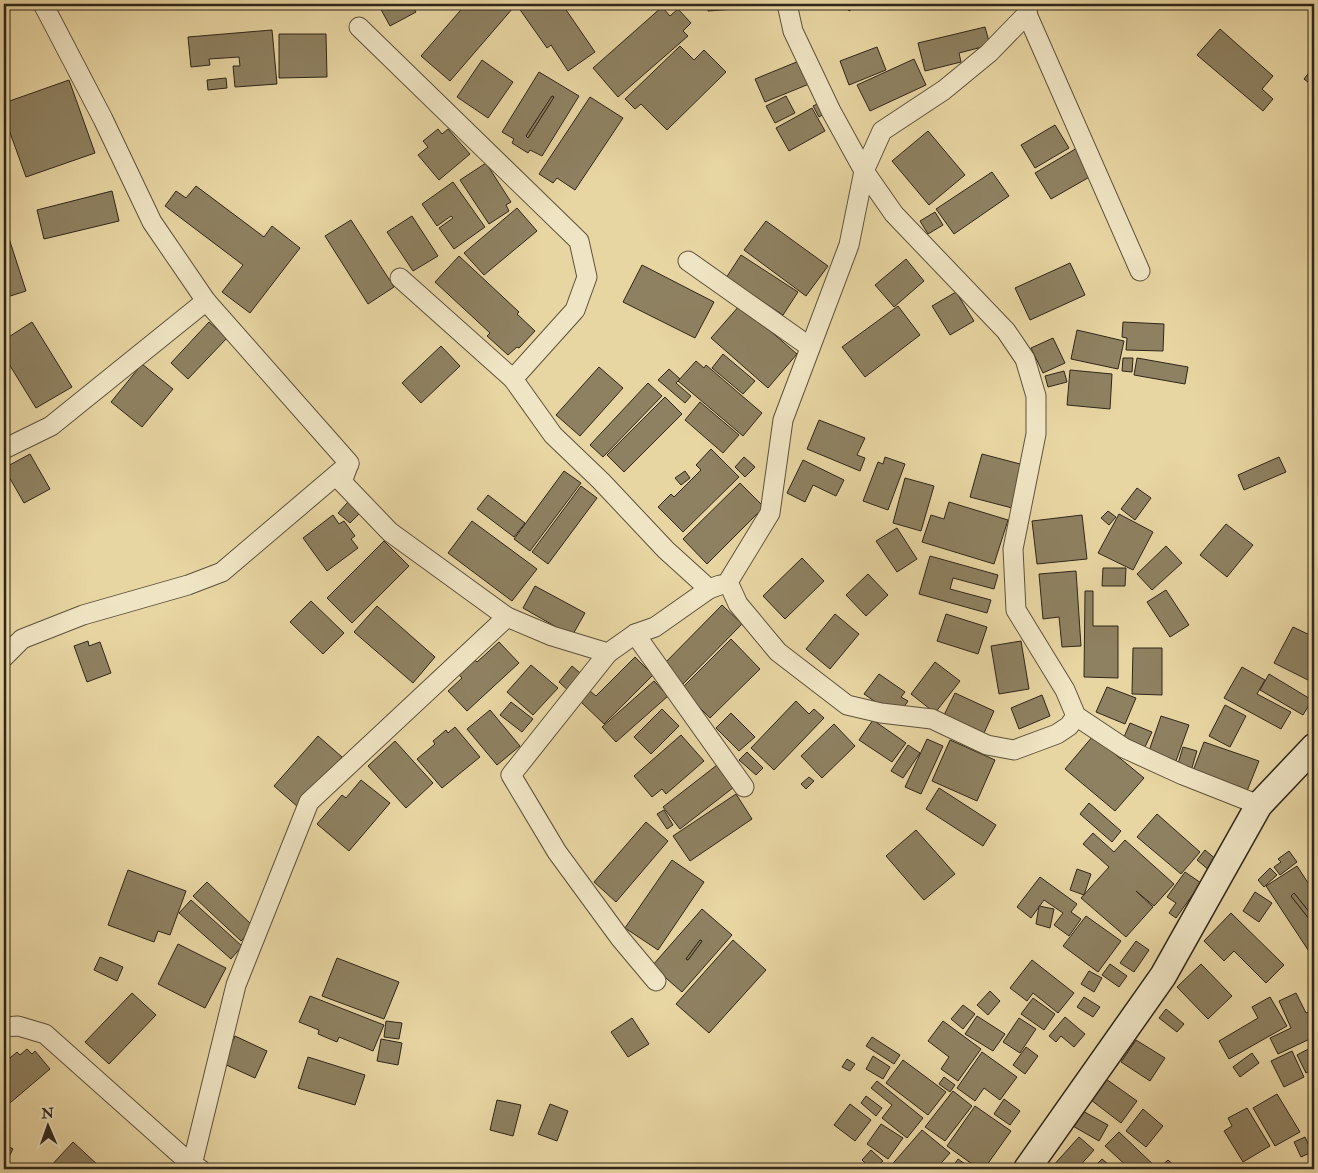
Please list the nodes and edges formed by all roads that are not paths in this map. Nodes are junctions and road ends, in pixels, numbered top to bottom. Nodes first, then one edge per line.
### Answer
1 (43, 4) edge
2 (787, 4) edge
3 (1027, 9) edge
4 (359, 27) dead end
5 (864, 171) junction
6 (688, 261) dead end
7 (1140, 271) dead end
8 (400, 278) dead end
9 (206, 301) junction
10 (810, 347) junction
11 (513, 379) junction
12 (4, 450) edge
13 (349, 464) junction
14 (728, 582) junction
15 (709, 589) junction
16 (507, 617) junction
17 (634, 634) junction
18 (608, 653) junction
19 (4, 657) edge
20 (1076, 716) junction
21 (1314, 747) edge
22 (744, 787) dead end
23 (1259, 805) junction
24 (656, 981) dead end
25 (4, 1027) edge
26 (196, 1167) edge
27 (1028, 1169) edge

1 - 9 street
2 - 5 street
3 - 5 street
3 - 7 street
4 - 11 street
5 - 10 street
5 - 20 street
6 - 10 street
8 - 11 street
9 - 12 street
9 - 13 street
10 - 14 street
11 - 15 street
13 - 16 street
13 - 19 street
14 - 15 street
14 - 20 street
15 - 17 street
16 - 18 street
16 - 26 street
17 - 18 street
17 - 22 street
18 - 24 street
20 - 23 street
21 - 23 street
23 - 27 street
25 - 26 street

